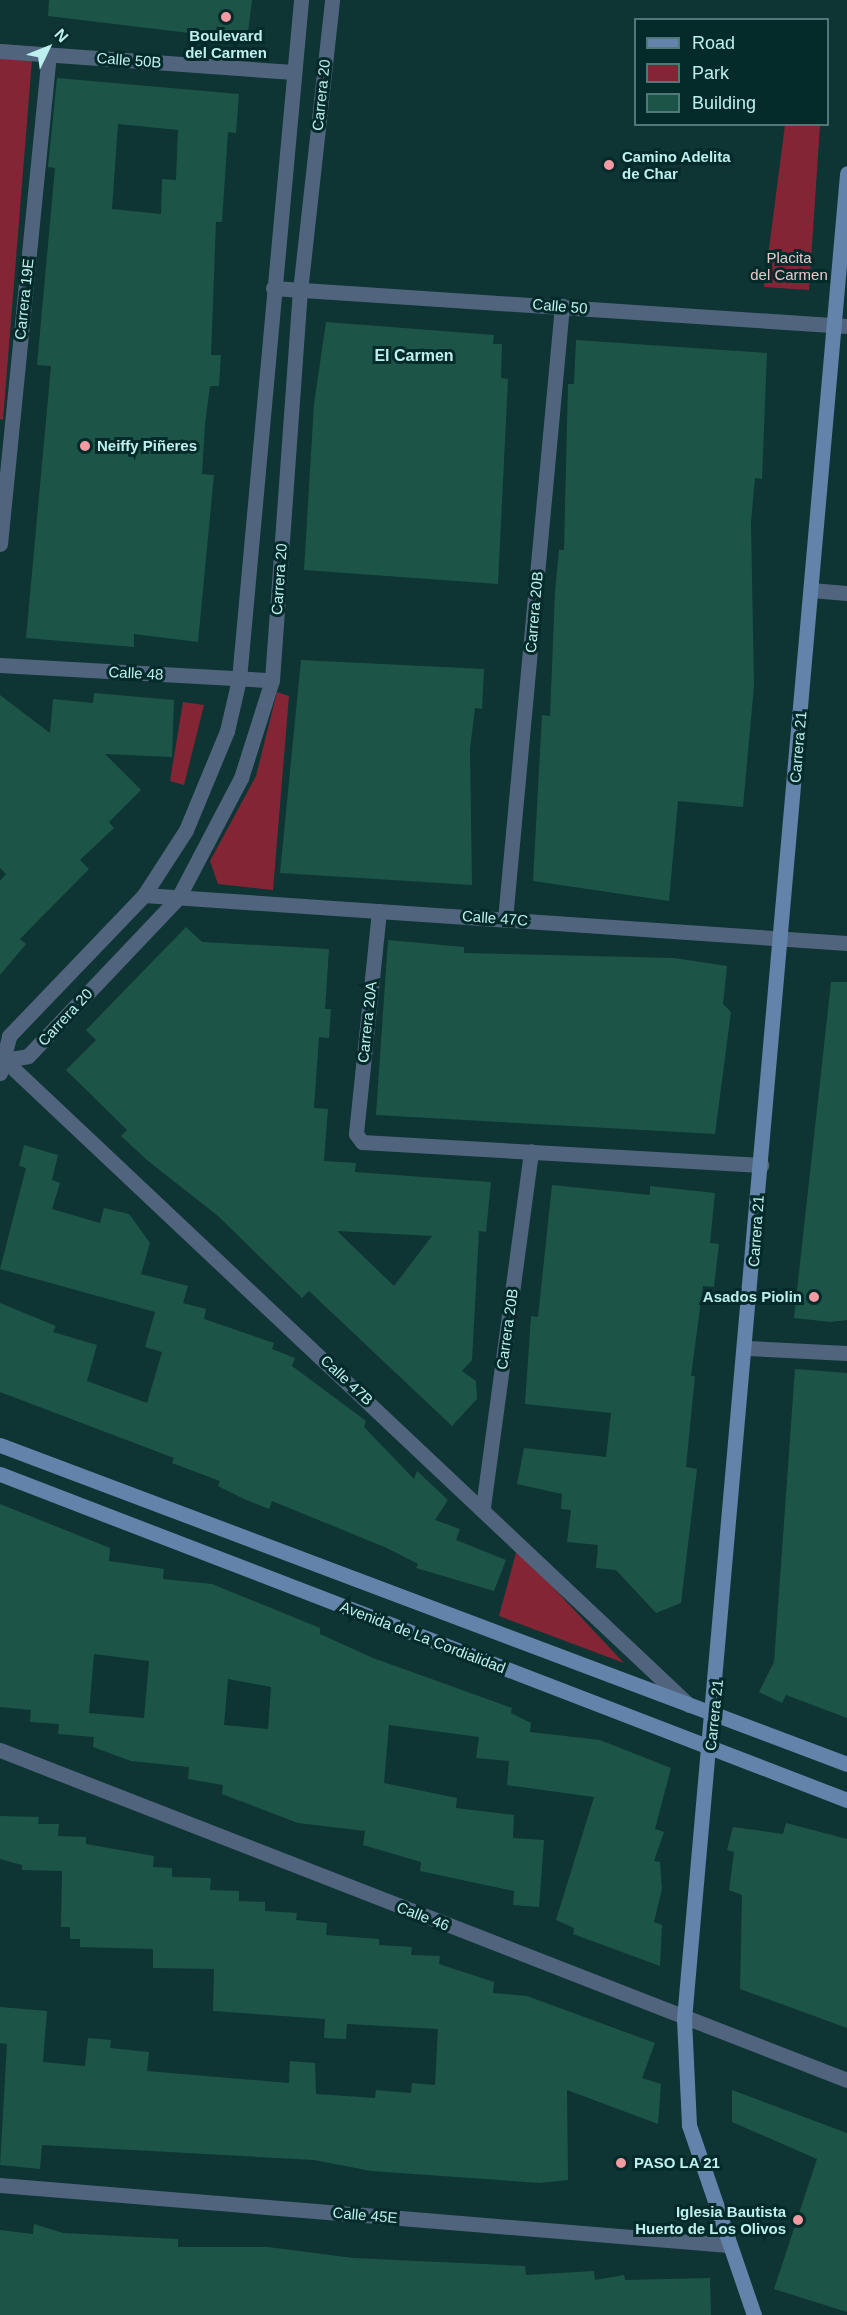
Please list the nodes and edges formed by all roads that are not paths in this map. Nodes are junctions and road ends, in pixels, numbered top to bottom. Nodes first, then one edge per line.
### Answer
1 (301, 0) edge
2 (332, 0) edge
3 (0, 51) edge
4 (49, 55) junction
5 (293, 72) junction
6 (847, 173) edge
7 (273, 288) junction
8 (300, 291) junction
9 (562, 306) junction
10 (840, 326) edge
11 (6, 433) edge
12 (0, 544) edge
13 (811, 590) junction
14 (847, 593) edge
15 (0, 666) edge
16 (239, 679) junction
17 (272, 680) junction
18 (144, 895) junction
19 (178, 898) junction
20 (379, 910) junction
21 (505, 919) junction
22 (782, 938) junction
23 (847, 942) edge
24 (1, 1063) edge
25 (531, 1151) junction
26 (761, 1165) junction
27 (747, 1348) junction
28 (847, 1353) edge
29 (0, 1445) edge
30 (0, 1474) edge
31 (483, 1507) junction
32 (691, 1707) junction
33 (714, 1717) junction
34 (711, 1748) junction
35 (0, 1750) edge
36 (847, 1764) edge
37 (847, 1800) edge
38 (684, 2019) junction
39 (847, 2080) edge
40 (0, 2185) edge
41 (729, 2245) junction
42 (754, 2315) edge

1 - 5 street, Carrera 20
2 - 8 street, Carrera 20
3 - 4 street, Calle 50B
4 - 5 street, Calle 50B
4 - 11 street, Carrera 19E
5 - 7 street, Carrera 20
6 - 10 main road, Carrera 21
7 - 8 street, Calle 50
7 - 16 street, Carrera 20
8 - 9 street, Calle 50
8 - 17 street, Carrera 20
9 - 10 street, Calle 50
9 - 21 street, Carrera 20B
10 - 13 main road, Carrera 21
11 - 12 street, Carrera 19E
13 - 14 street
13 - 22 main road, Carrera 21
15 - 16 street, Calle 48
16 - 17 street, Calle 48
16 - 18 street, Carrera 20
17 - 19 street, Carrera 20
18 - 19 street, Calle 47C
18 - 24 street, Carrera 20
19 - 20 street, Calle 47C
19 - 24 street, Carrera 20
20 - 21 street, Calle 47C
20 - 25 street, Carrera 20A
21 - 22 street, Calle 47C
22 - 23 street, Calle 47C
22 - 26 main road, Carrera 21
24 - 31 street, Calle 47B
25 - 26 street
25 - 31 street, Carrera 20B
26 - 27 main road, Carrera 21
27 - 28 street
27 - 33 main road, Carrera 21
29 - 32 main road, Avenida de La Cordialidad
30 - 34 main road, Avenida de La Cordialidad
31 - 32 street, Calle 47B
32 - 33 main road, Avenida de La Cordialidad
33 - 34 main road, Carrera 21
33 - 36 main road, Avenida de La Cordialidad
34 - 37 main road, Avenida de La Cordialidad
34 - 38 main road, Carrera 21
35 - 38 street, Calle 46
38 - 39 street, Calle 46
38 - 41 main road, Carrera 21
40 - 41 street, Calle 45E
41 - 42 main road, Carrera 21

